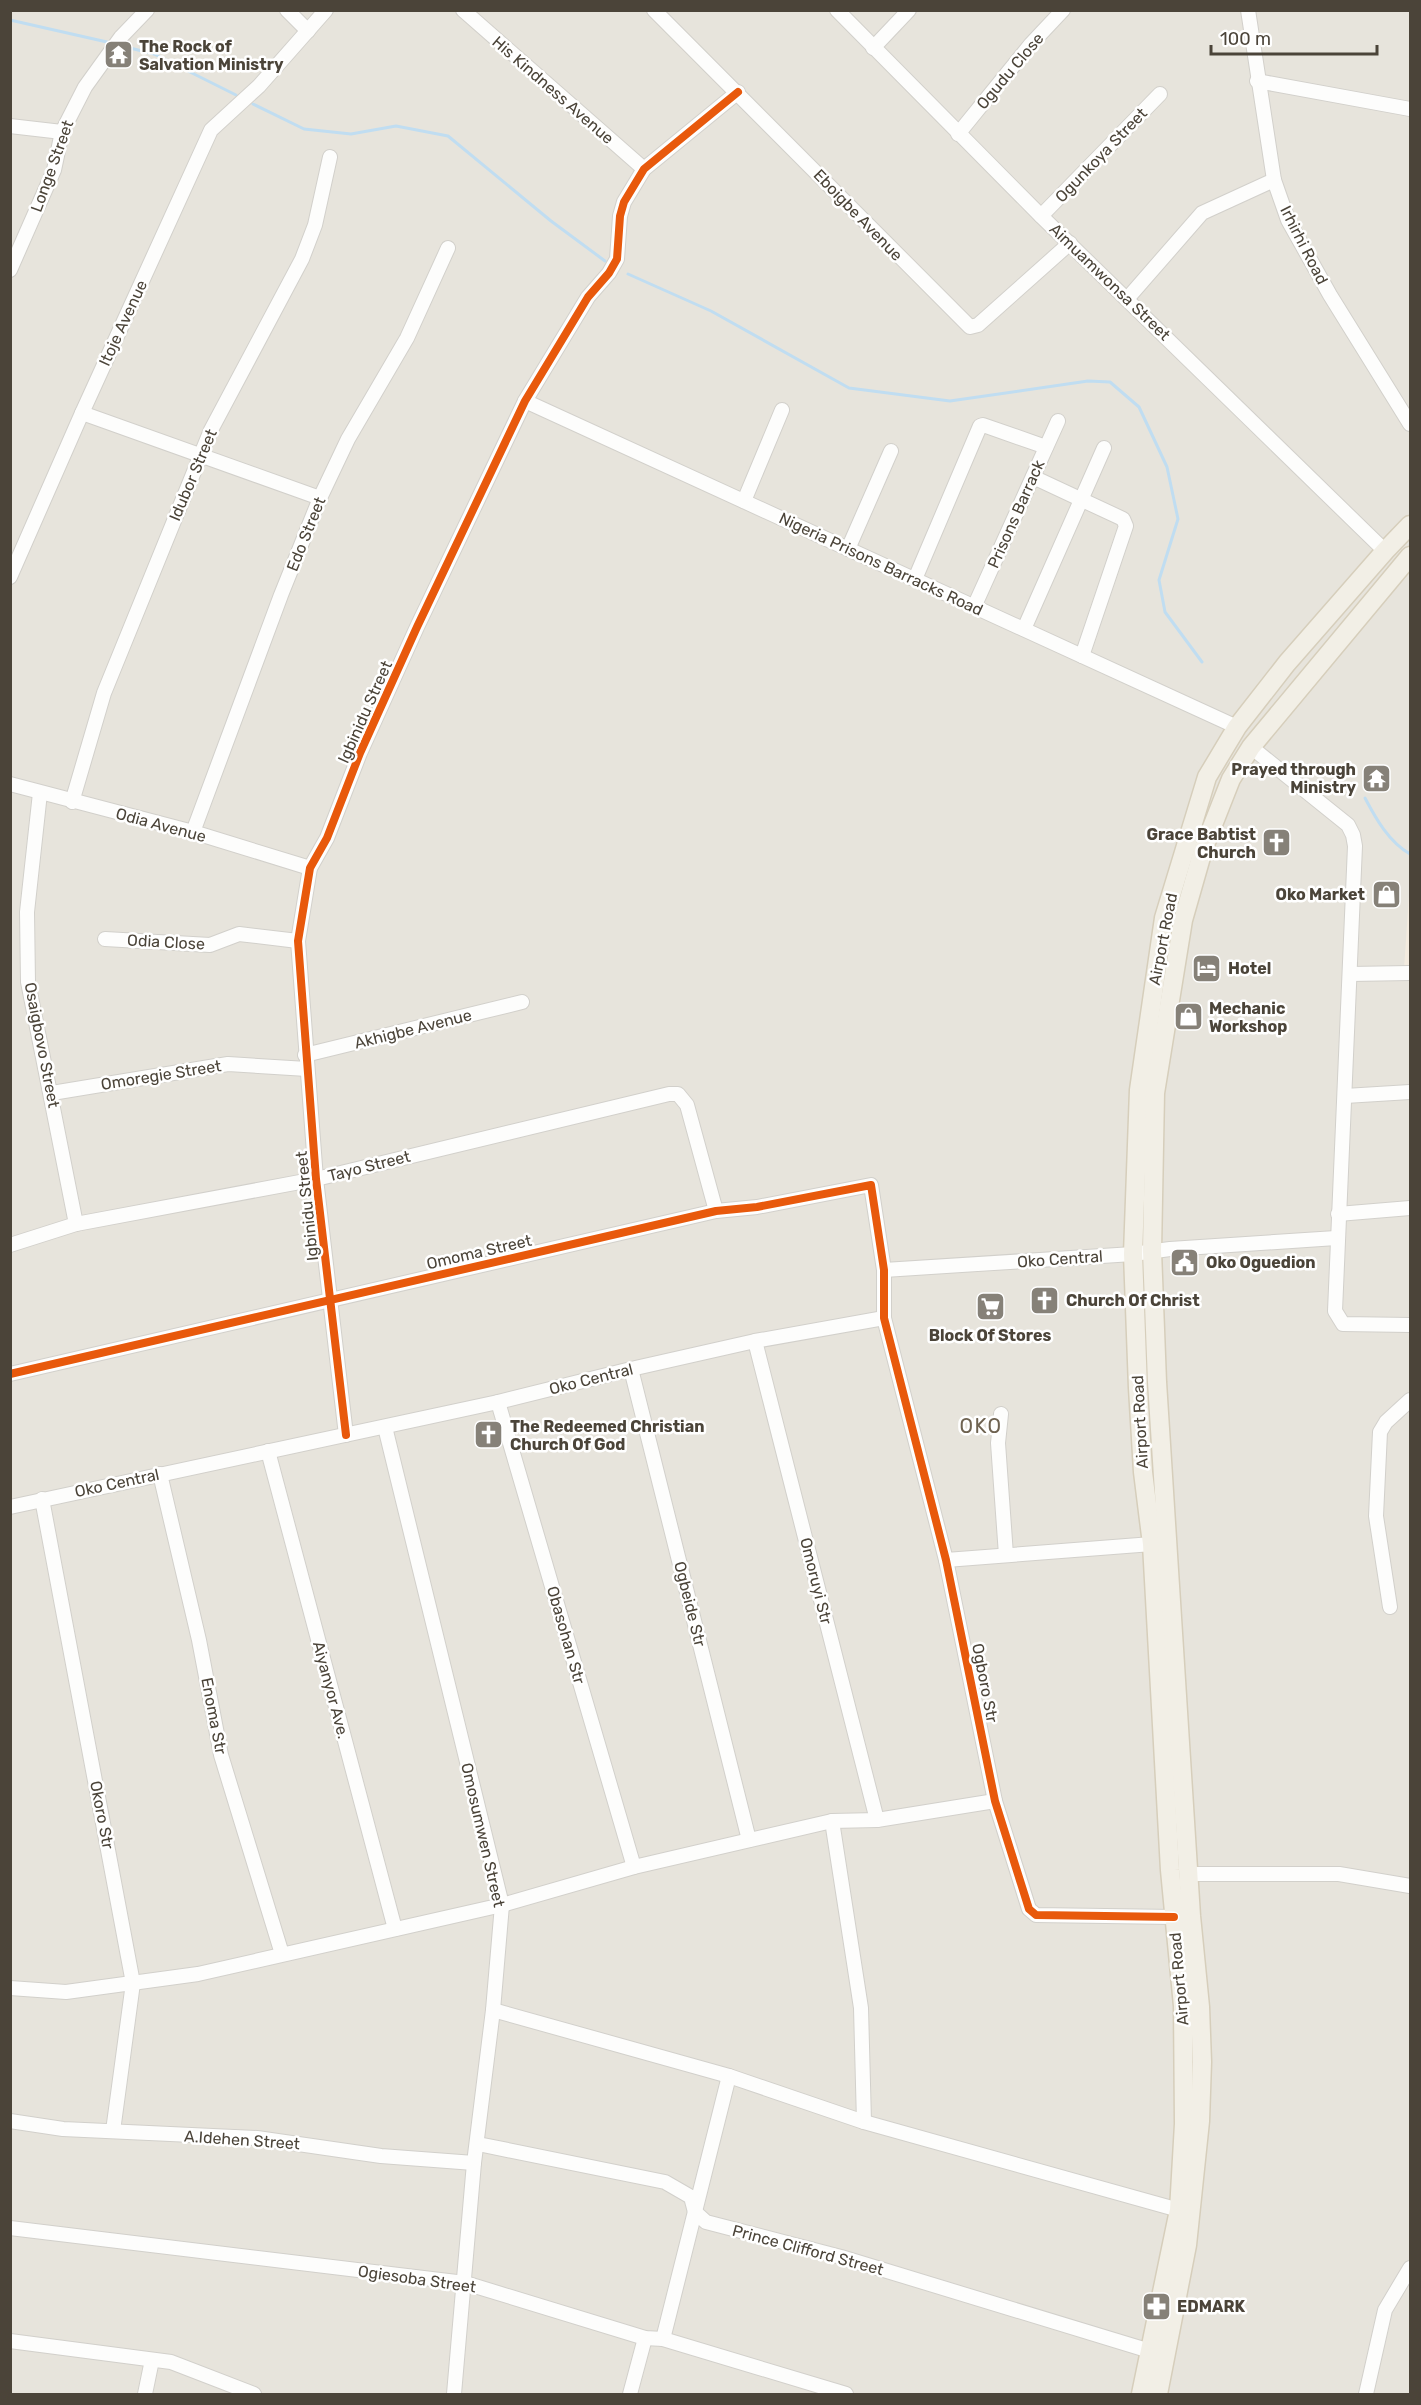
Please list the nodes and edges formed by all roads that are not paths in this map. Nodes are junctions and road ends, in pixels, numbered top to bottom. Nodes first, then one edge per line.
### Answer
1 (147, 10) edge
2 (287, 10) edge
3 (326, 10) edge
4 (463, 10) edge
5 (654, 10) edge
6 (837, 10) edge
7 (909, 10) edge
8 (1063, 10) edge
9 (1248, 10) edge
10 (308, 31) junction
11 (873, 48) junction
12 (1257, 81) junction
13 (738, 92) junction
14 (1160, 94) dead end
15 (1410, 109) edge
16 (10, 126) edge
17 (62, 132) junction
18 (958, 134) junction
19 (330, 157) dead end
20 (644, 169) junction
21 (1274, 180) junction
22 (1041, 216) junction
23 (16, 243) edge
24 (1070, 243) junction
25 (448, 248) dead end
26 (10, 270) edge
27 (1127, 299) junction
28 (525, 401) junction
29 (782, 410) dead end
30 (81, 413) junction
31 (1058, 421) dead end
32 (1410, 424) edge
33 (1046, 447) junction
34 (1104, 448) dead end
35 (891, 451) dead end
36 (200, 457) junction
37 (1034, 477) junction
38 (320, 498) junction
39 (1081, 499) junction
40 (744, 501) junction
41 (1410, 525) edge
42 (848, 549) junction
43 (1385, 551) junction
44 (1410, 556) edge
45 (10, 577) edge
46 (915, 579) junction
47 (974, 606) junction
48 (1024, 629) junction
49 (1082, 656) junction
50 (1237, 727) junction
51 (1251, 747) junction
52 (10, 784) edge
53 (40, 793) junction
54 (72, 802) junction
55 (193, 832) junction
56 (310, 868) junction
57 (105, 939) dead end
58 (298, 941) junction
59 (1410, 973) edge
60 (1350, 974) junction
61 (522, 1002) dead end
62 (306, 1062) junction
63 (1410, 1092) edge
64 (52, 1093) junction
65 (1345, 1096) junction
66 (316, 1179) junction
67 (1410, 1208) edge
68 (716, 1211) junction
69 (1338, 1214) junction
70 (76, 1224) junction
71 (1336, 1238) junction
72 (10, 1245) edge
73 (1152, 1251) junction
74 (1132, 1254) junction
75 (884, 1270) junction
76 (331, 1300) junction
77 (884, 1318) junction
78 (1410, 1325) edge
79 (755, 1341) junction
80 (631, 1369) junction
81 (10, 1374) edge
82 (1410, 1400) edge
83 (498, 1402) junction
84 (1001, 1414) dead end
85 (385, 1427) junction
86 (346, 1435) junction
87 (268, 1451) junction
88 (160, 1474) junction
89 (42, 1499) junction
90 (10, 1507) edge
91 (1152, 1544) junction
92 (1006, 1555) junction
93 (946, 1560) junction
94 (1390, 1606) dead end
95 (994, 1801) junction
96 (877, 1820) junction
97 (832, 1821) junction
98 (749, 1840) junction
99 (634, 1867) junction
100 (1188, 1874) junction
101 (1410, 1886) edge
102 (502, 1905) junction
103 (1174, 1917) junction
104 (395, 1929) junction
105 (282, 1954) junction
106 (133, 1983) junction
107 (10, 1988) edge
108 (493, 2010) junction
109 (729, 2076) junction
110 (10, 2121) edge
111 (864, 2122) junction
112 (113, 2132) junction
113 (478, 2144) junction
114 (474, 2163) junction
115 (1179, 2210) junction
116 (695, 2212) junction
117 (10, 2228) edge
118 (1410, 2268) edge
119 (465, 2283) junction
120 (645, 2338) junction
121 (663, 2339) junction
122 (10, 2342) edge
123 (1150, 2351) junction
124 (152, 2360) junction
125 (145, 2394) edge
126 (254, 2394) edge
127 (454, 2394) edge
128 (630, 2394) edge
129 (846, 2394) edge
130 (1141, 2394) edge
131 (1158, 2394) edge
132 (1366, 2394) edge

1 - 17 street, Longe Street
2 - 10 street
3 - 10 street, Itoje Avenue
4 - 20 street, His Kindness Avenue
5 - 13 street, Eboigbe Avenue
6 - 11 street, Aimuamwonsa Street
7 - 11 street
8 - 18 street, Ogudu Close
9 - 12 street, Irhirhi Road
10 - 30 street, Itoje Avenue
11 - 18 street, Aimuamwonsa Street
12 - 15 street
12 - 21 street, Irhirhi Road
13 - 20 street, Igbinidu Street
13 - 24 street, Eboigbe Avenue
14 - 22 street, Ogunkoya Street
16 - 17 street
17 - 23 street, Longe Street
18 - 22 street, Aimuamwonsa Street
19 - 36 street, Idubor Street
20 - 28 street, Igbinidu Street
21 - 27 street
21 - 32 street, Irhirhi Road
22 - 24 street, Aimuamwonsa Street
23 - 26 street, Longe Street
24 - 27 street, Aimuamwonsa Street
25 - 38 street, Edo Street
27 - 43 street, Aimuamwonsa Street
28 - 40 street, Nigeria Prisons Barracks Road
28 - 56 street, Igbinidu Street
29 - 40 street
30 - 36 street
30 - 45 street, Itoje Avenue
31 - 33 street, Prisons Barrack
33 - 37 street, Prisons Barrack
33 - 46 street
34 - 39 street
35 - 42 street
36 - 38 street
36 - 54 street, Idubor Street
37 - 39 street
37 - 47 street, Prisons Barrack
38 - 55 street, Edo Street
39 - 48 street
39 - 49 street
40 - 42 street, Nigeria Prisons Barracks Road
41 - 43 main road, Airport Road
42 - 46 street, Nigeria Prisons Barracks Road
43 - 50 main road, Airport Road
44 - 51 main road, Airport Road
46 - 47 street, Nigeria Prisons Barracks Road
47 - 48 street, Nigeria Prisons Barracks Road
48 - 49 street, Nigeria Prisons Barracks Road
49 - 50 street, Nigeria Prisons Barracks Road
50 - 74 main road, Airport Road
51 - 60 street
51 - 73 main road, Airport Road
52 - 53 street, Odia Avenue
53 - 54 street, Odia Avenue
53 - 64 street, Osaigbovo Street
54 - 55 street, Odia Avenue
55 - 56 street, Odia Avenue
56 - 58 street, Igbinidu Street
57 - 58 street, Odia Close
58 - 62 street, Igbinidu Street
59 - 60 street
60 - 65 street
61 - 62 street, Akhigbe Avenue
62 - 64 street, Omoregie Street
62 - 66 street, Igbinidu Street
63 - 65 street
64 - 70 street, Osaigbovo Street
65 - 69 street
66 - 68 street, Tayo Street
66 - 70 street, Tayo Street
66 - 76 street, Igbinidu Street
67 - 69 street
68 - 75 street, Omoma Street
68 - 76 street, Omoma Street
69 - 71 street
70 - 72 street, Tayo Street
71 - 73 street, Oko Central
71 - 78 street
73 - 74 street, Oko Central
73 - 100 main road, Airport Road
74 - 75 street, Oko Central
74 - 91 main road, Airport Road
75 - 77 street
76 - 81 street, Omoma Street
76 - 86 street, Igbinidu Street
77 - 79 street, Oko Central
77 - 93 street, Ogboro Str
79 - 80 street, Oko Central
79 - 96 street, Omoruyi Str
80 - 83 street, Oko Central
80 - 98 street, Ogbeide Str
82 - 94 street
83 - 85 street, Oko Central
83 - 99 street, Obasohan Str
84 - 92 street
85 - 86 street, Oko Central
85 - 102 street, Omosumwen Street
86 - 87 street, Oko Central
87 - 88 street, Oko Central
87 - 104 street, Aiyanyor Ave.
88 - 89 street, Oko Central
88 - 105 street, Enoma Str
89 - 90 street, Oko Central
89 - 106 street, Okoro Str
91 - 92 street
91 - 103 main road, Airport Road
92 - 93 street
93 - 95 street, Ogboro Str
95 - 96 street
95 - 103 street, Ogboro Str
96 - 97 street
97 - 98 street
97 - 111 street
98 - 99 street
99 - 102 street
100 - 101 street
100 - 131 main road, Airport Road
102 - 104 street
102 - 108 street, Omosumwen Street
103 - 115 main road, Airport Road
104 - 105 street
105 - 106 street
106 - 107 street
106 - 112 street, Okoro Str
108 - 109 street
108 - 113 street, Omosumwen Street
109 - 111 street
109 - 116 street
110 - 112 street, A.Idehen Street
111 - 115 street
112 - 114 street, A.Idehen Street
113 - 114 street, Omosumwen Street
113 - 116 street, Prince Clifford Street
114 - 119 street, Omosumwen Street
115 - 123 main road, Airport Road
116 - 121 street
116 - 123 street, Prince Clifford Street
117 - 119 street, Ogiesoba Street
118 - 132 street
119 - 120 street, Ogiesoba Street
119 - 127 street, Omosumwen Street
120 - 121 street, Ogiesoba Street
120 - 128 street
121 - 129 street, Ogiesoba Street
122 - 124 street
123 - 130 main road, Airport Road
124 - 125 street
124 - 126 street

